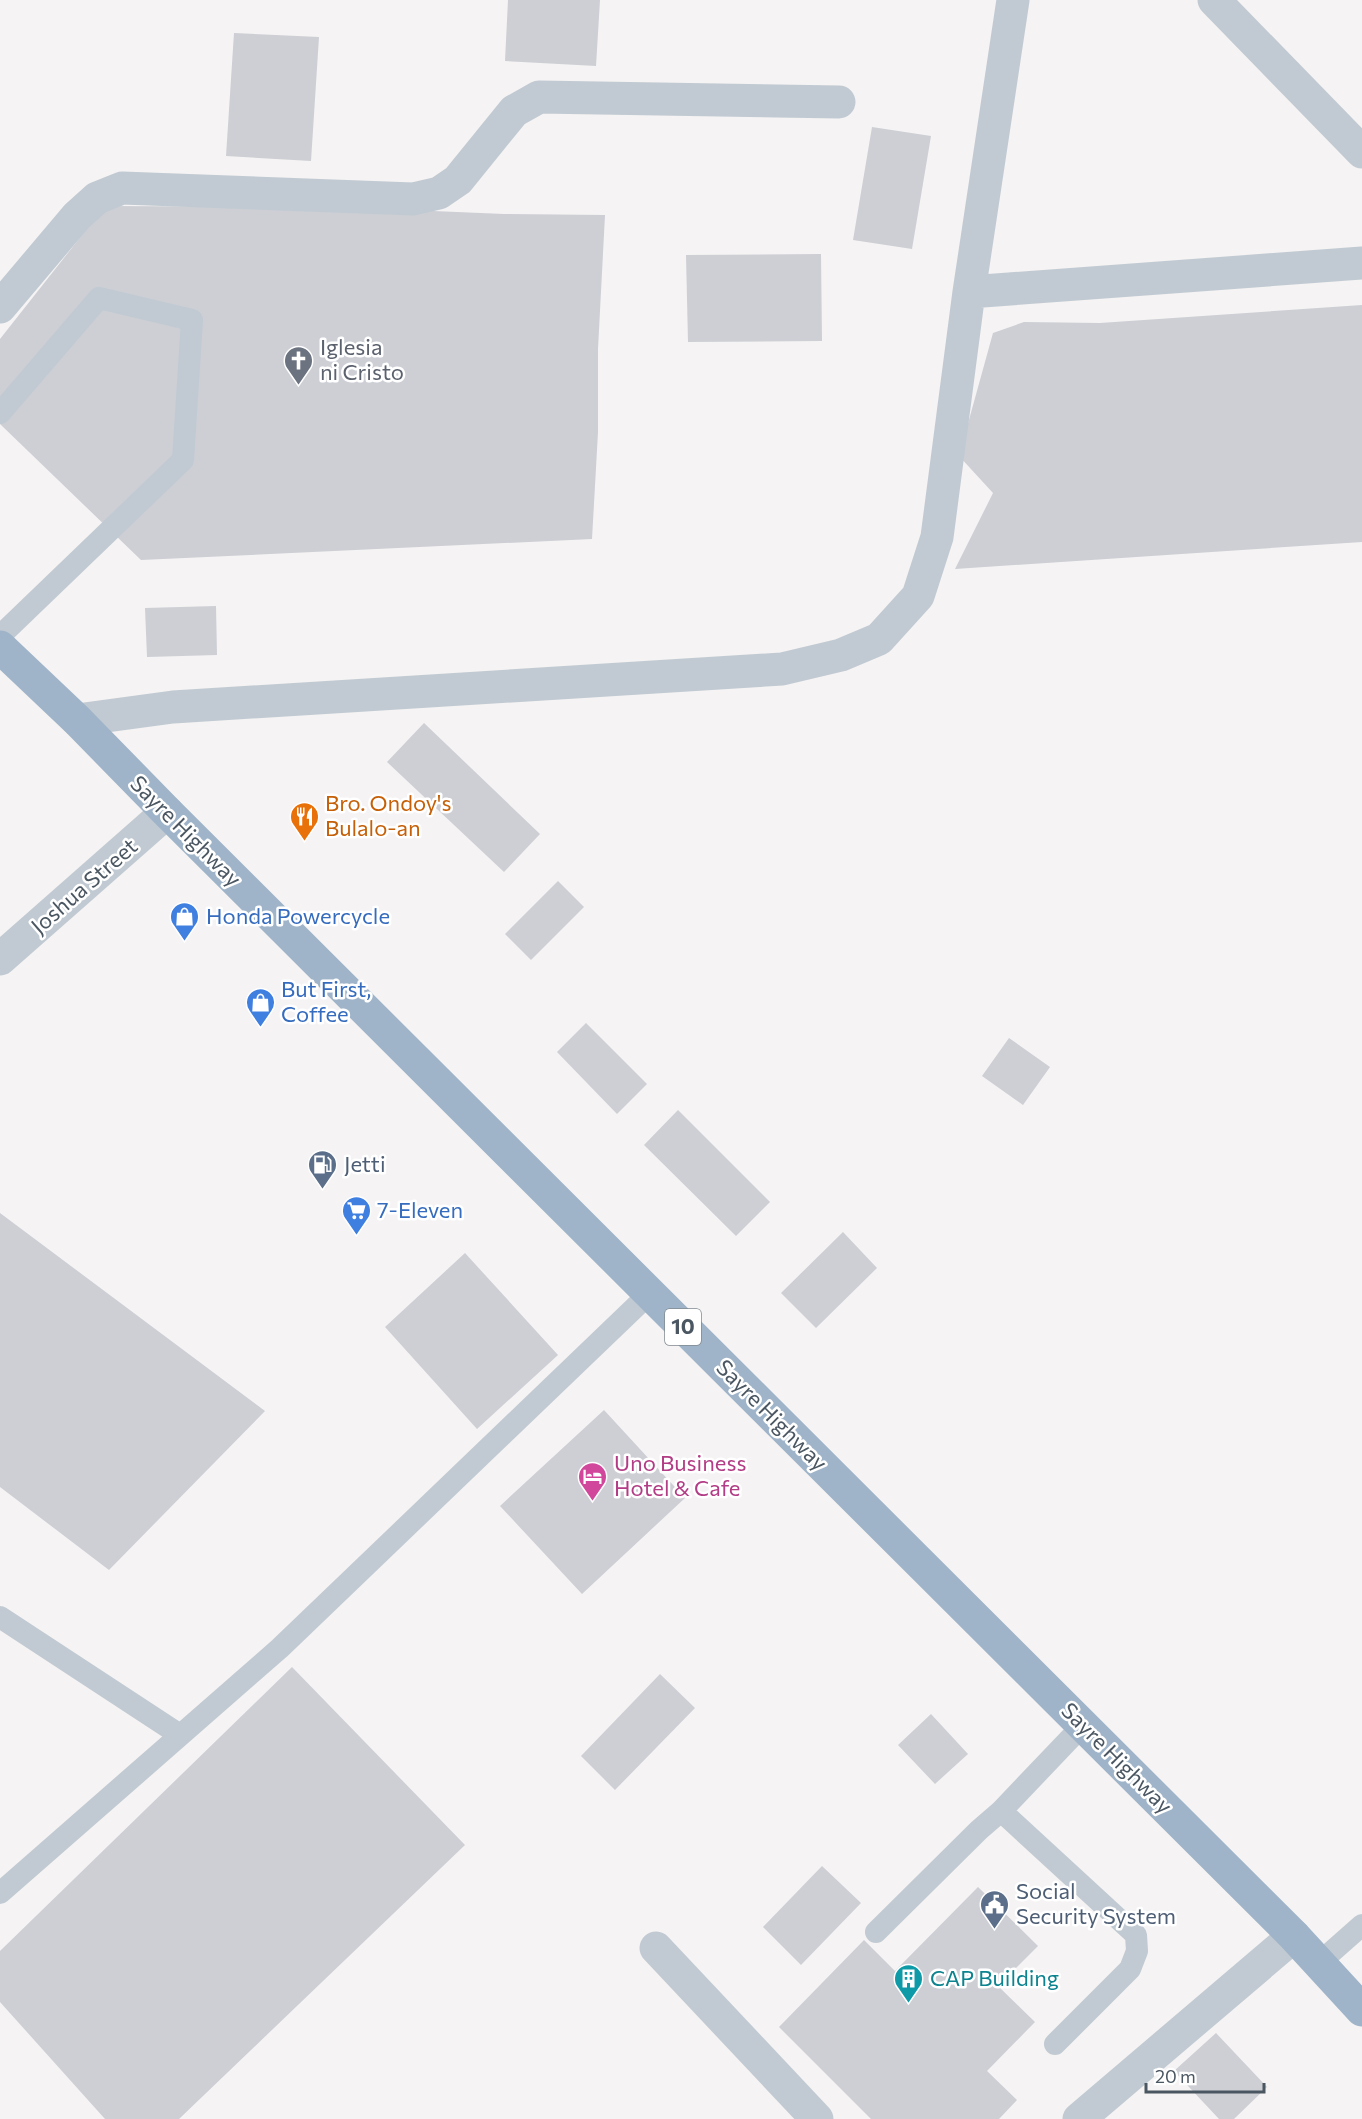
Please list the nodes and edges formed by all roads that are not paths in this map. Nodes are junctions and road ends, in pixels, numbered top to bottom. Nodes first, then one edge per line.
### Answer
1 (1013, 0) edge
2 (1214, 0) edge
3 (839, 102) dead end
4 (1362, 152) edge
5 (1362, 263) edge
6 (969, 292) junction
7 (0, 307) edge
8 (0, 412) edge
9 (0, 636) edge
10 (0, 647) edge
11 (77, 720) junction
12 (167, 812) junction
13 (0, 959) edge
14 (650, 1293) junction
15 (0, 1617) edge
16 (1083, 1725) junction
17 (180, 1735) junction
18 (1001, 1811) junction
19 (0, 1893) edge
20 (1362, 1924) edge
21 (876, 1932) dead end
22 (1294, 1936) junction
23 (656, 1948) dead end
24 (1319, 1963) junction
25 (1362, 2010) edge
26 (1055, 2044) dead end
27 (817, 2119) edge
28 (1079, 2119) edge

1 - 6 street
2 - 4 street
3 - 7 street
5 - 6 street
6 - 11 street
8 - 9 lane
10 - 11 highway, Sayre Highway / 10
11 - 12 highway, Sayre Highway / 10
12 - 13 street, Joshua Street
12 - 14 highway, Sayre Highway / 10
14 - 16 highway, Sayre Highway / 10
14 - 17 lane
15 - 17 lane
16 - 18 lane
16 - 22 highway, Sayre Highway / 10
17 - 19 lane
18 - 21 lane
18 - 26 lane
20 - 24 lane
22 - 24 highway, Sayre Highway / 10
22 - 28 street
23 - 27 street
24 - 25 highway, Sayre Highway / 10

